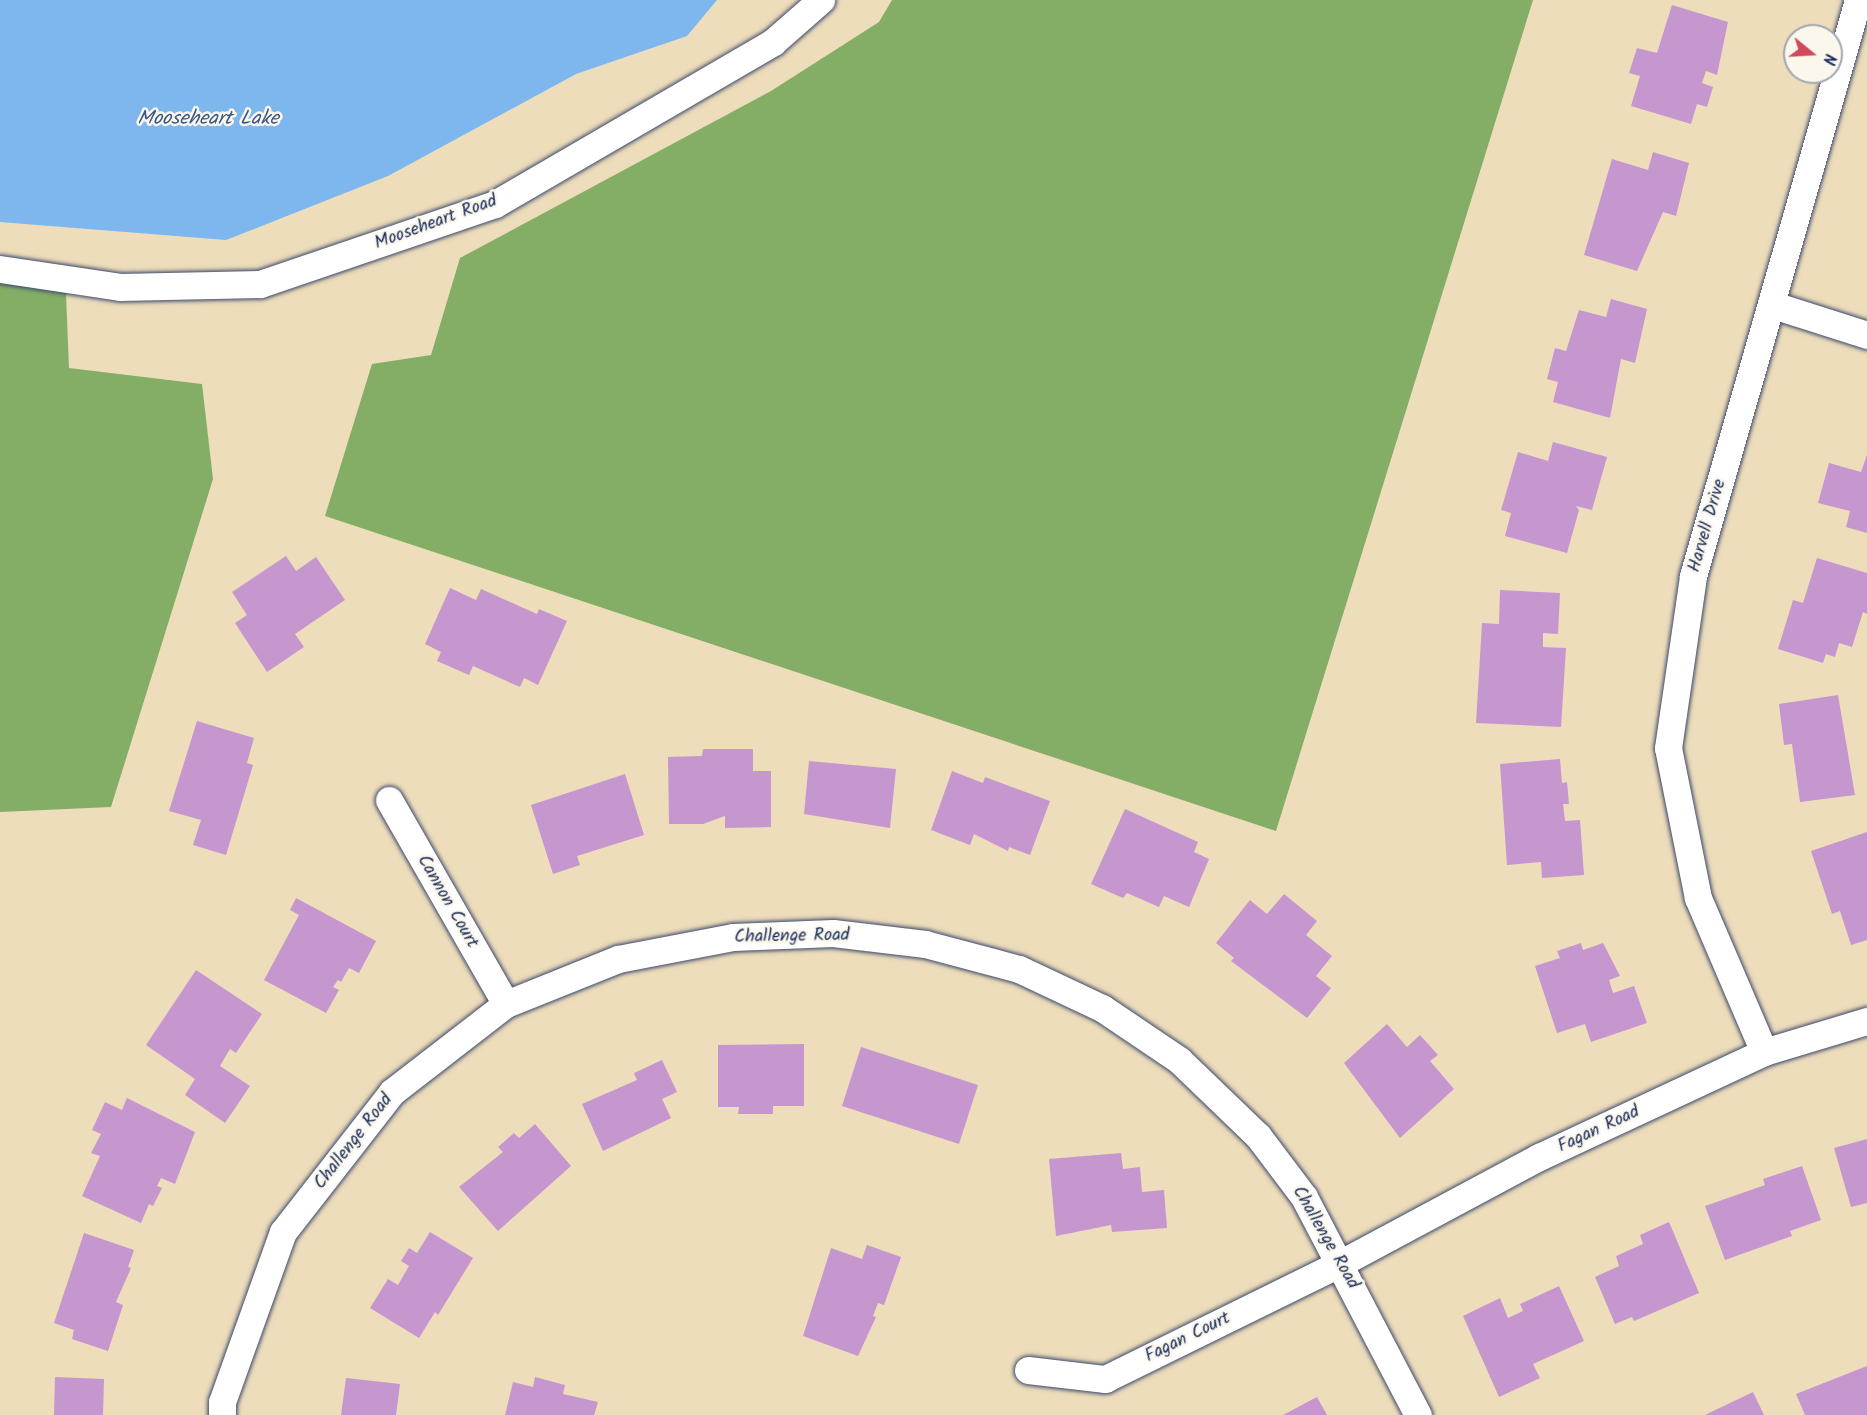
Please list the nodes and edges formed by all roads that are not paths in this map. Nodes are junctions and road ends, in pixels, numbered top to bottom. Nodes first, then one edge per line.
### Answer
1 (820, 0) edge
2 (1858, 0) edge
3 (0, 269) edge
4 (1773, 306) junction
5 (1867, 335) edge
6 (389, 800) dead end
7 (506, 1004) junction
8 (1867, 1021) edge
9 (1764, 1052) junction
10 (1341, 1263) junction
11 (1028, 1370) dead end
12 (222, 1415) edge
13 (1418, 1415) edge

1 - 3 street, Mooseheart Road
2 - 4 street, Harvell Drive
4 - 5 street
4 - 9 street, Harvell Drive
6 - 7 street, Cannon Court
7 - 10 street, Challenge Road
7 - 12 street, Challenge Road
8 - 9 street, Fagan Road
9 - 10 street, Fagan Road
10 - 11 street, Fagan Court
10 - 13 street, Challenge Road

